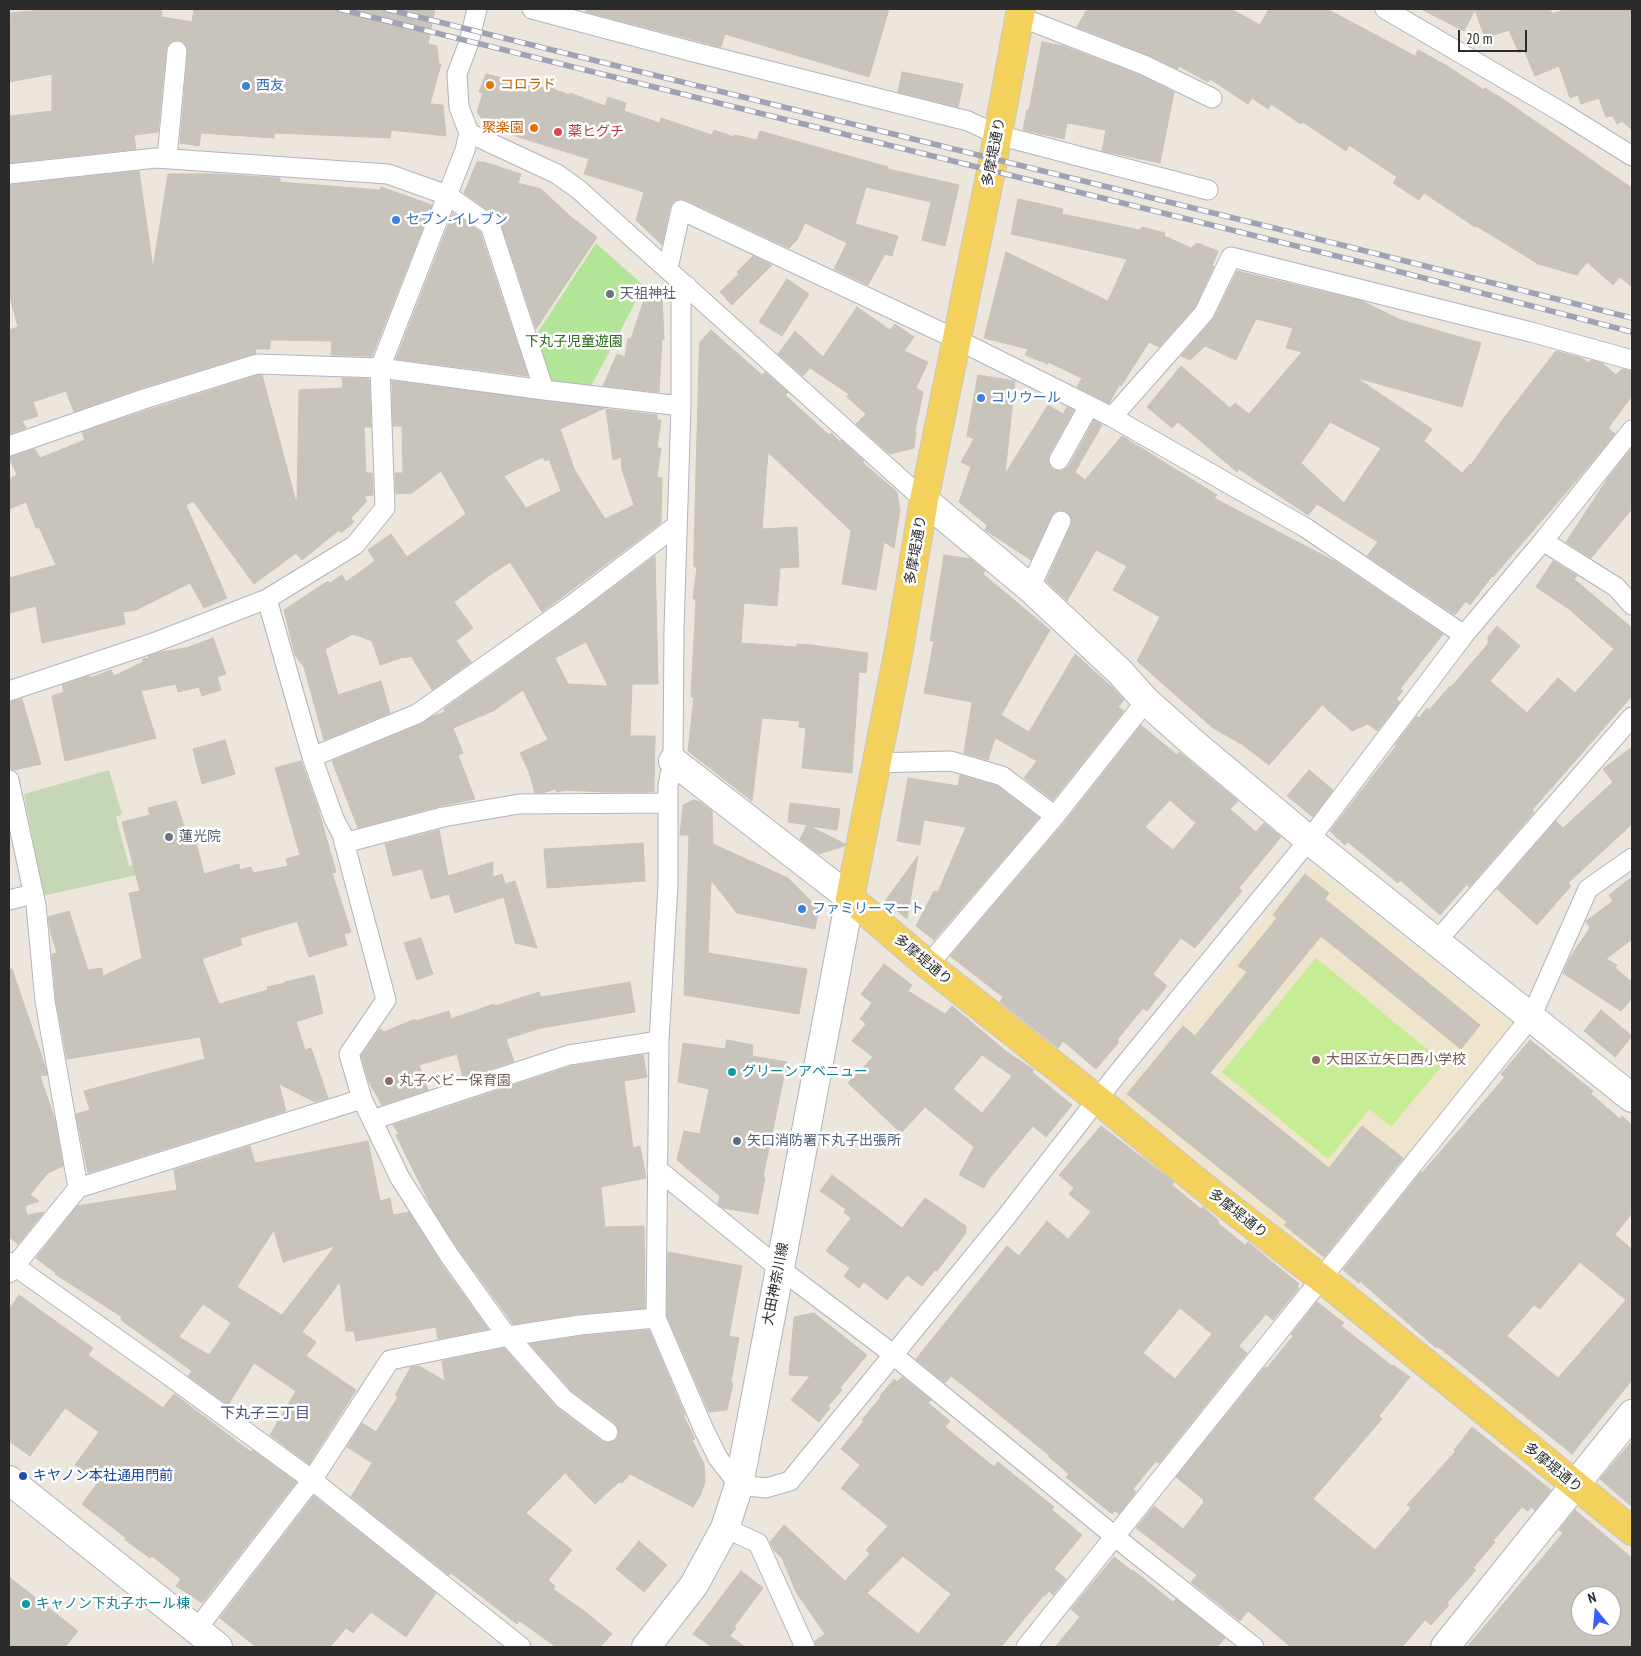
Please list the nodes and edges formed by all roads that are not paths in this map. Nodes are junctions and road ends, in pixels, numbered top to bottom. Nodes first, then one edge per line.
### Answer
1 (477, 9) edge
2 (532, 9) edge
3 (1385, 9) edge
4 (1021, 13) edge
5 (177, 51) dead end
6 (1212, 98) dead end
7 (469, 133) junction
8 (998, 135) junction
9 (1628, 149) edge
10 (167, 158) junction
11 (9, 174) edge
12 (1208, 190) dead end
13 (447, 195) junction
14 (668, 268) junction
15 (687, 286) junction
16 (956, 339) junction
17 (1632, 360) edge
18 (380, 368) junction
19 (544, 390) junction
20 (681, 406) junction
21 (1089, 406) junction
22 (1112, 417) junction
23 (1632, 430) edge
24 (9, 446) edge
25 (1059, 460) dead end
26 (924, 500) junction
27 (1061, 521) dead end
28 (677, 525) junction
29 (1543, 541) junction
30 (1030, 588) junction
31 (267, 599) junction
32 (1632, 605) edge
33 (1464, 635) junction
34 (9, 691) edge
35 (1146, 701) junction
36 (1632, 717) edge
37 (312, 757) junction
38 (673, 761) junction
39 (876, 763) junction
40 (9, 780) edge
41 (668, 803) junction
42 (1055, 816) junction
43 (1309, 840) junction
44 (344, 843) junction
45 (1632, 858) edge
46 (33, 894) junction
47 (850, 898) junction
48 (9, 900) edge
49 (1436, 942) junction
50 (928, 965) junction
51 (1531, 1017) junction
52 (659, 1041) junction
53 (1632, 1098) edge
54 (362, 1099) junction
55 (1098, 1100) junction
56 (372, 1120) junction
57 (657, 1169) junction
58 (78, 1188) junction
59 (11, 1268) edge
60 (779, 1268) junction
61 (1321, 1280) junction
62 (656, 1318) junction
63 (509, 1336) junction
64 (893, 1355) junction
65 (1632, 1414) edge
66 (608, 1432) dead end
67 (9, 1480) edge
68 (312, 1480) junction
69 (1575, 1485) junction
70 (739, 1486) junction
71 (724, 1528) junction
72 (1632, 1531) edge
73 (1116, 1537) junction
74 (196, 1630) junction
75 (218, 1647) edge
76 (520, 1647) edge
77 (646, 1647) edge
78 (805, 1647) edge
79 (1026, 1647) edge
80 (1254, 1647) edge
81 (1445, 1647) edge

1 - 7 street
2 - 8 street
3 - 9 street
4 - 6 street
4 - 8 main road, 多摩堤通り
5 - 10 street
7 - 13 street
7 - 14 street
8 - 12 street
8 - 16 main road, 多摩堤通り
10 - 11 street
10 - 13 street
13 - 18 street
13 - 19 street
14 - 15 street
14 - 16 street
15 - 20 street
15 - 26 street
16 - 21 street
16 - 26 main road, 多摩堤通り
17 - 22 street
18 - 19 street
18 - 24 street
18 - 31 street
19 - 20 street
20 - 28 street
21 - 22 street
21 - 25 street
22 - 33 street
23 - 29 street
26 - 30 street
26 - 39 main road, 多摩堤通り
27 - 30 street
28 - 37 street
28 - 38 street
29 - 32 street
29 - 33 street
30 - 35 street
31 - 34 street
31 - 37 street
33 - 43 street
35 - 42 street
35 - 43 street
36 - 49 street
37 - 44 street
38 - 41 street
38 - 47 street
39 - 42 street
39 - 47 main road, 多摩堤通り
40 - 46 street
41 - 44 street
41 - 52 street
42 - 50 street
43 - 49 street
43 - 55 street
44 - 54 street
45 - 51 street
46 - 48 street
46 - 58 street
47 - 50 main road, 多摩堤通り
47 - 60 street, 大田神奈川線
49 - 51 street
50 - 55 main road, 多摩堤通り
51 - 53 street
51 - 61 street
52 - 56 street
52 - 57 street
54 - 56 street
54 - 58 street
55 - 61 main road, 多摩堤通り
55 - 64 street
56 - 63 street
57 - 60 street
57 - 62 street
58 - 59 street
59 - 68 street
60 - 64 street
60 - 70 street, 大田神奈川線
61 - 69 main road, 多摩堤通り
61 - 73 street
62 - 63 street
62 - 70 street
63 - 66 street
63 - 68 street
64 - 70 street
64 - 73 street
65 - 69 street
67 - 74 street
68 - 74 street
68 - 76 street
69 - 72 main road, 多摩堤通り
69 - 81 street
70 - 71 street, 大田神奈川線
71 - 77 street, 大田神奈川線
71 - 78 street
73 - 79 street
73 - 80 street
74 - 75 street

